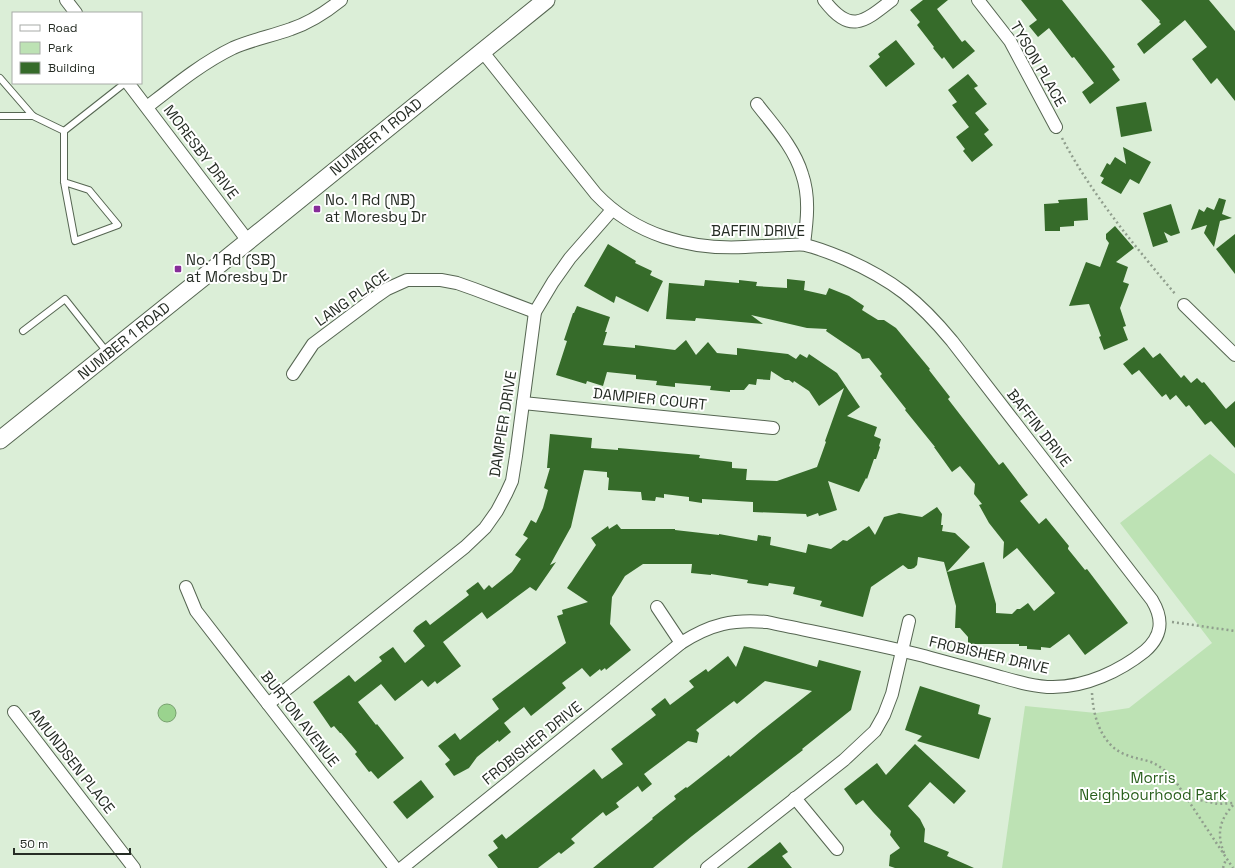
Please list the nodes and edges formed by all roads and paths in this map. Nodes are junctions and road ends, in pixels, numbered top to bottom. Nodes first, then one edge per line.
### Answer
1 (66, 0) edge
2 (341, 0) edge
3 (546, 0) edge
4 (824, 0) edge
5 (892, 0) edge
6 (978, 0) edge
7 (75, 12) edge
8 (482, 50) junction
9 (0, 78) edge
10 (124, 84) edge
11 (129, 84) edge
12 (757, 104) dead end
13 (148, 107) junction
14 (0, 116) edge
15 (33, 116) junction
16 (1056, 127) joint
17 (64, 131) junction
18 (64, 182) junction
19 (612, 210) junction
20 (248, 242) junction
21 (804, 244) junction
22 (1184, 305) joint
23 (535, 312) junction
24 (23, 331) dead end
25 (108, 354) junction
26 (1235, 355) edge
27 (293, 374) dead end
28 (523, 403) junction
29 (773, 428) dead end
30 (0, 440) edge
31 (186, 587) dead end
32 (657, 607) dead end
33 (1160, 620) junction
34 (909, 621) dead end
35 (1235, 631) edge
36 (682, 642) junction
37 (902, 651) junction
38 (1092, 692) dead end
39 (268, 704) junction
40 (14, 712) dead end
41 (1186, 797) junction
42 (795, 798) junction
43 (1235, 803) edge
44 (837, 849) dead end
45 (1226, 860) junction
46 (134, 868) edge
47 (395, 868) edge
48 (402, 868) edge
49 (707, 868) edge
50 (1223, 868) edge
51 (1233, 868) edge

1 - 7 street
2 - 13 street
3 - 8 main road, NUMBER 1 ROAD
4 - 5 street
6 - 16 street, TYSON PLACE
8 - 19 street, BAFFIN DRIVE
8 - 20 main road, NUMBER 1 ROAD
9 - 15 lane
10 - 17 lane
11 - 13 street, MORESBY DRIVE
12 - 21 street
13 - 20 street, MORESBY DRIVE
14 - 15 lane
15 - 17 lane
16 - 22 path
17 - 18 lane
18 - 18 lane
19 - 21 street, BAFFIN DRIVE
19 - 23 street, DAMPIER DRIVE
20 - 25 main road, NUMBER 1 ROAD
21 - 33 street, BAFFIN DRIVE
22 - 26 street
23 - 27 street, LANG PLACE
23 - 28 street, DAMPIER DRIVE
24 - 25 lane
25 - 30 main road, NUMBER 1 ROAD
28 - 29 street, DAMPIER COURT
28 - 39 street, DAMPIER DRIVE
31 - 39 street, BURTON AVENUE
32 - 36 street
33 - 35 path
33 - 37 street, FROBISHER DRIVE
34 - 37 street
36 - 37 street, FROBISHER DRIVE
36 - 48 street, FROBISHER DRIVE
37 - 42 street
38 - 41 path
39 - 47 street, BURTON AVENUE
40 - 46 street, AMUNDSEN PLACE
41 - 43 path
41 - 45 path
42 - 44 street
42 - 49 street
43 - 45 path
45 - 50 path
45 - 51 path

